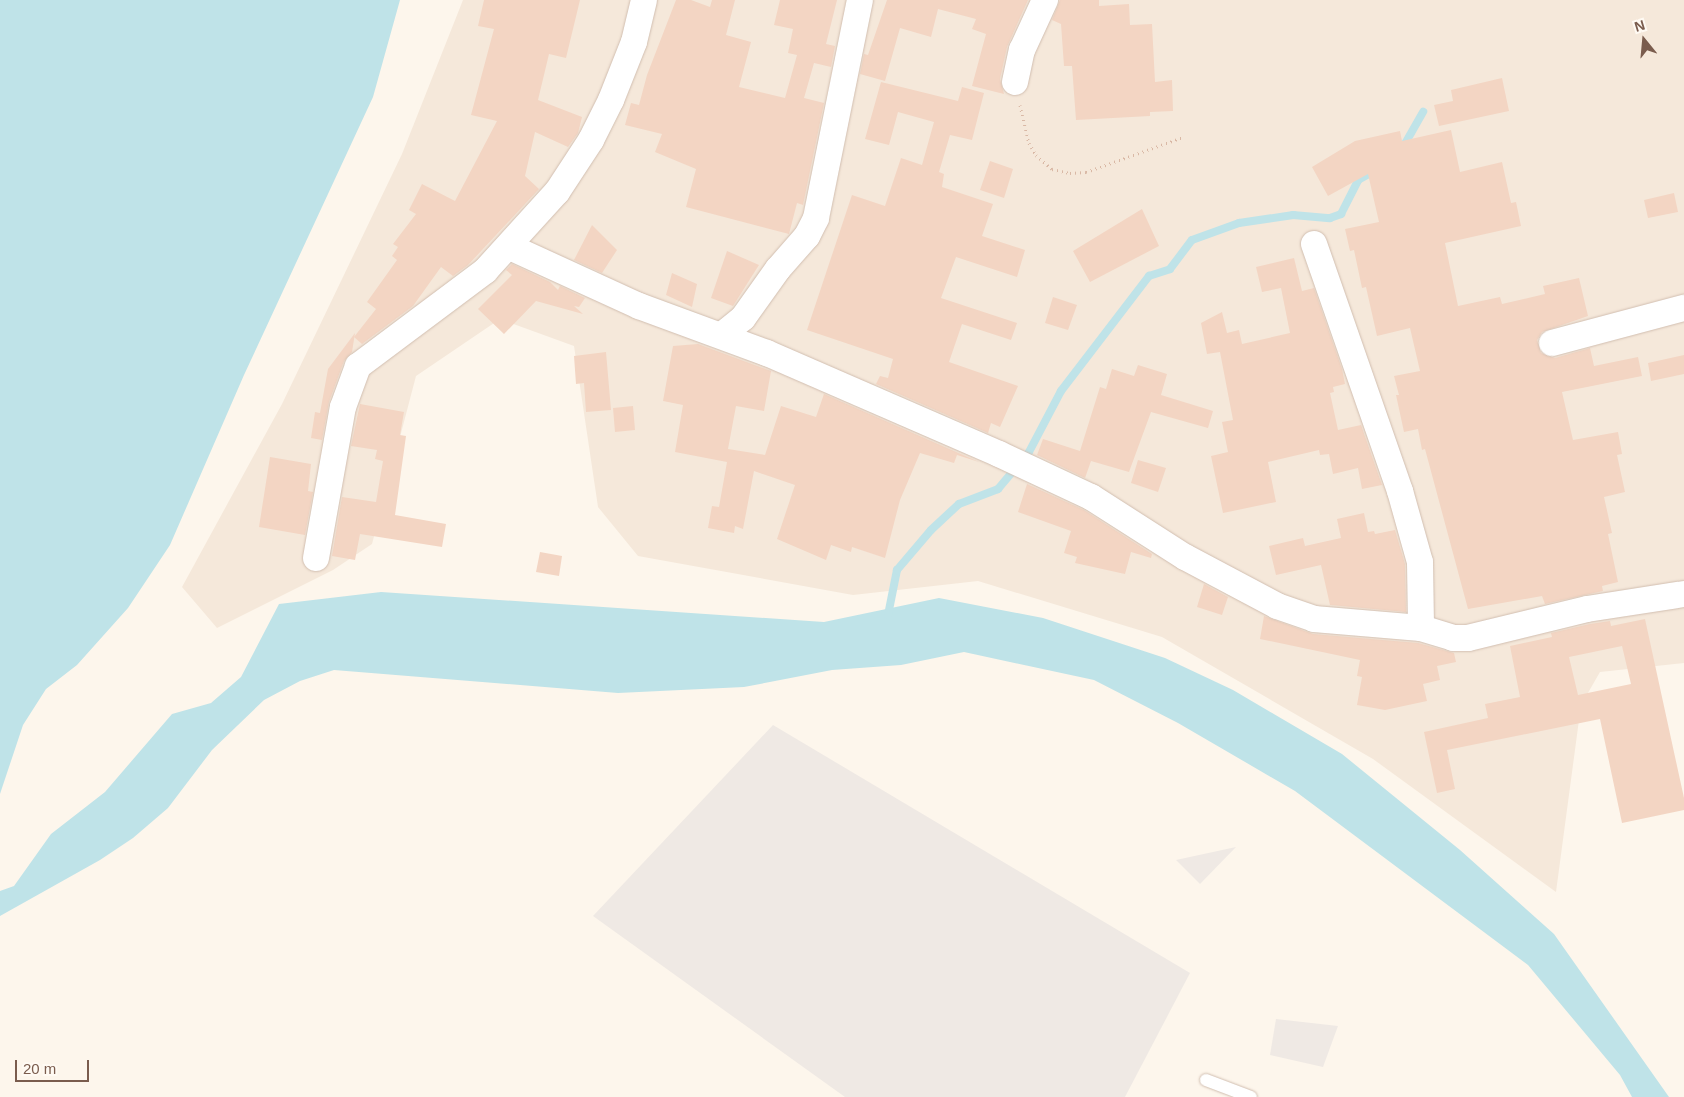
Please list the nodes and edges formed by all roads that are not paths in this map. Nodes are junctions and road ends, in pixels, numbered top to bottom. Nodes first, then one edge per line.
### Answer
1 (644, 0) edge
2 (860, 0) edge
3 (1045, 0) edge
4 (1015, 82) road end
5 (1314, 244) dead end
6 (510, 247) junction
7 (1684, 308) edge
8 (722, 335) junction
9 (1552, 343) dead end
10 (316, 558) dead end
11 (1684, 594) edge
12 (1421, 628) junction
13 (1206, 1080) dead end
14 (1251, 1097) edge

1 - 6 street
2 - 8 street
3 - 4 street
5 - 12 street
6 - 8 street
6 - 10 street
7 - 9 street
8 - 12 street
11 - 12 street
13 - 14 lane

